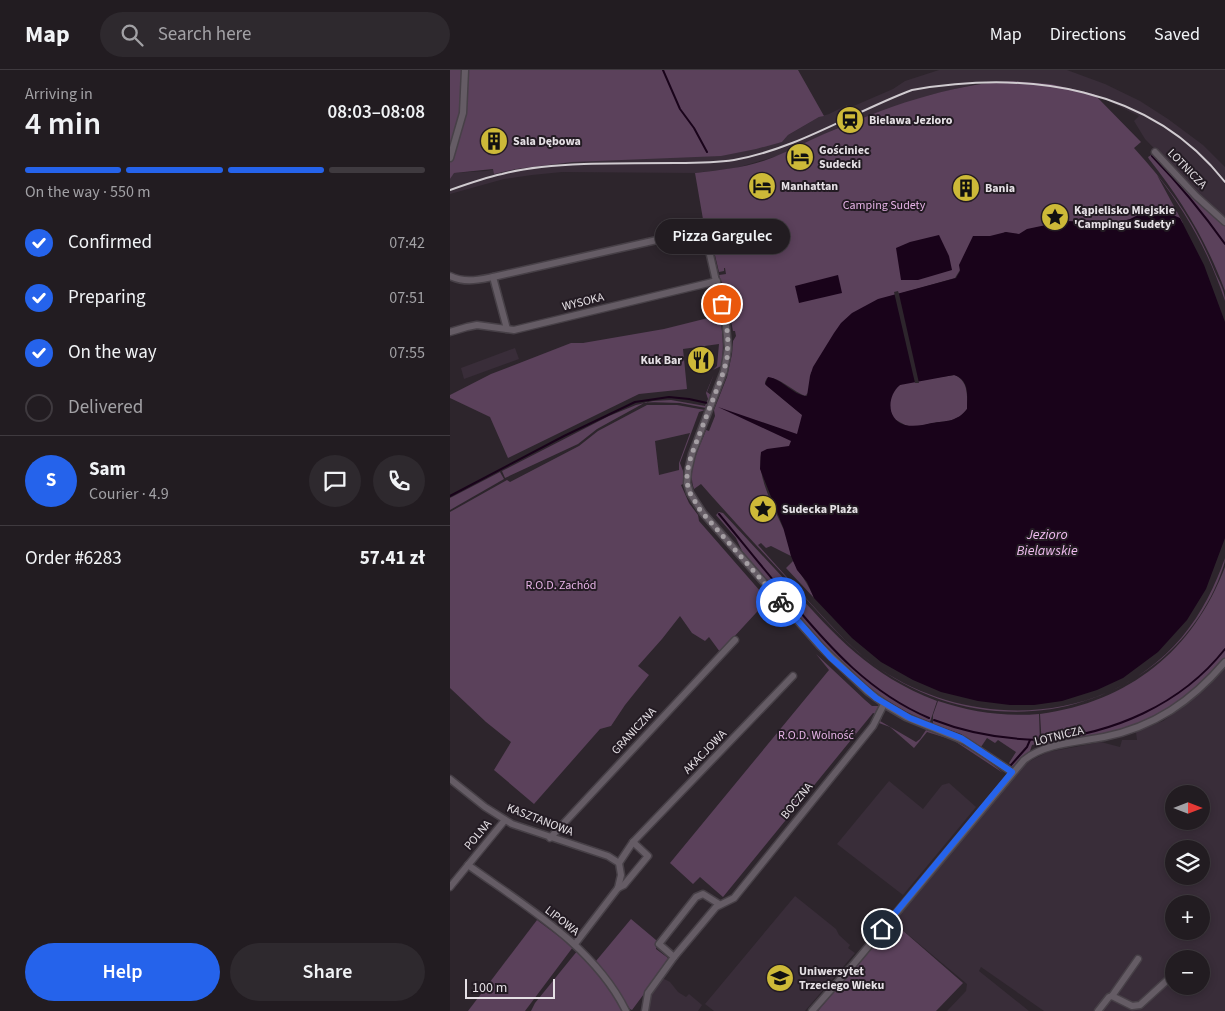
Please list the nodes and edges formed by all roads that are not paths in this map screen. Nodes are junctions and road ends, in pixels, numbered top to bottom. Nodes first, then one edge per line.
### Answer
1 (465, 70) edge
2 (1156, 152) dead end
3 (450, 158) edge
4 (1225, 222) edge
5 (450, 276) edge
6 (493, 277) junction
7 (717, 281) junction
8 (507, 329) junction
9 (450, 332) edge
10 (735, 640) dead end
11 (1225, 662) edge
12 (793, 676) dead end
13 (884, 704) junction
14 (1012, 772) junction
15 (450, 780) edge
16 (505, 820) junction
17 (550, 838) junction
18 (632, 842) junction
19 (619, 863) junction
20 (468, 865) junction
21 (450, 887) edge
22 (618, 888) junction
23 (719, 904) junction
24 (575, 944) junction
25 (674, 957) junction
26 (1138, 958) dead end
27 (1165, 982) edge
28 (1112, 996) junction
29 (626, 1011) edge
30 (645, 1011) edge
31 (812, 1011) edge
32 (1098, 1011) edge

1 - 3 street
2 - 4 street, LOTNICZA
5 - 6 street
6 - 7 street
6 - 8 street
7 - 8 street, WYSOKA
7 - 13 street
8 - 9 street, WYSOKA
10 - 17 street, GRANICZNA
11 - 14 street, LOTNICZA
12 - 18 street, AKACJOWA
13 - 14 street
13 - 23 street, BOCZNA
14 - 31 street, LOTNICZA
15 - 16 street, KASZTANOWA
16 - 17 street, KASZTANOWA
16 - 20 street, POLNA
17 - 19 street, KASZTANOWA
18 - 19 street, AKACJOWA
18 - 22 street
19 - 22 street
20 - 21 street, POLNA
20 - 24 street, LIPOWA
22 - 24 street
23 - 25 street, BOCZNA
23 - 25 street
24 - 29 street, LIPOWA
25 - 30 street, BOCZNA
26 - 28 street
27 - 28 street
28 - 32 street

